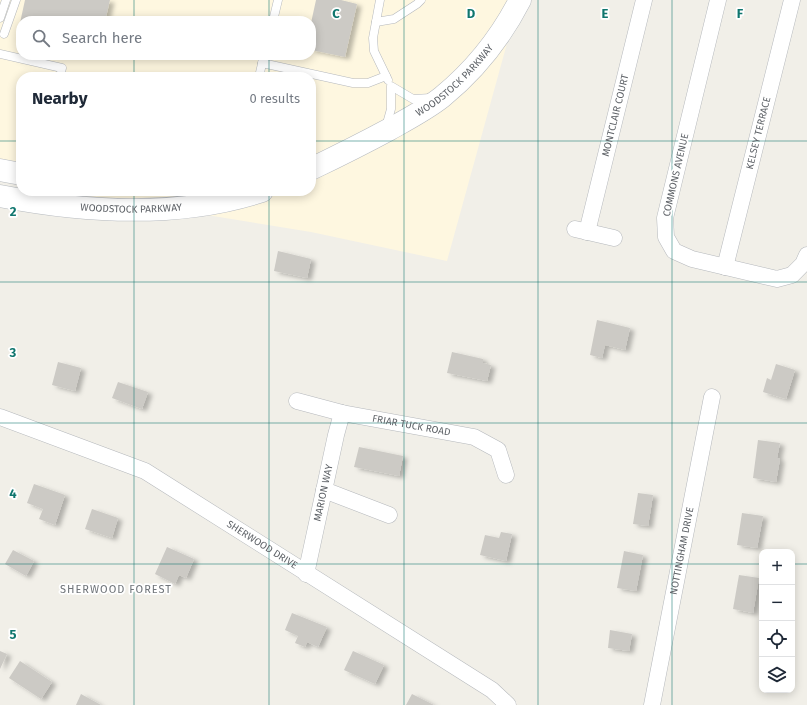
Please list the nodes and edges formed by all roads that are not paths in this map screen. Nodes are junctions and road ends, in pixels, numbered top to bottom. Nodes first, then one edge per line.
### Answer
1 (6, 0) edge
2 (16, 0) edge
3 (278, 0) edge
4 (380, 0) edge
5 (420, 0) edge
6 (520, 0) edge
7 (644, 0) edge
8 (718, 0) edge
9 (792, 0) edge
10 (274, 16) edge
11 (0, 18) edge
12 (376, 22) junction
13 (4, 34) dead end
14 (0, 54) edge
15 (16, 58) edge
16 (27, 60) edge
17 (263, 60) edge
18 (267, 60) edge
19 (61, 72) edge
20 (260, 72) edge
21 (312, 72) edge
22 (316, 73) edge
23 (386, 76) junction
24 (391, 86) junction
25 (441, 97) junction
26 (377, 136) junction
27 (316, 155) edge
28 (316, 166) edge
29 (0, 170) edge
30 (16, 173) edge
31 (0, 196) edge
32 (247, 196) edge
33 (614, 238) dead end
34 (807, 255) edge
35 (726, 267) junction
36 (712, 397) dead end
37 (297, 401) dead end
38 (342, 413) junction
39 (0, 417) edge
40 (506, 475) dead end
41 (324, 490) junction
42 (389, 515) dead end
43 (306, 574) junction
44 (508, 705) edge
45 (652, 705) edge

1 - 11 lane
2 - 13 lane
3 - 10 lane
4 - 12 lane
5 - 12 lane
6 - 25 main road, WOODSTOCK PARKWAY
7 - 33 street, MONTCLAIR COURT
8 - 35 street, COMMONS AVENUE
9 - 35 street, KELSEY TERRACE
12 - 23 lane
14 - 15 lane
16 - 19 lane
17 - 20 lane
18 - 21 lane
22 - 23 lane
23 - 24 lane
24 - 25 lane
24 - 26 lane
25 - 26 main road, WOODSTOCK PARKWAY
26 - 27 main road, WOODSTOCK PARKWAY
26 - 28 main road, WOODSTOCK PARKWAY
29 - 30 main road
31 - 32 main road, WOODSTOCK PARKWAY
34 - 35 street, COMMONS AVENUE
36 - 45 street, NOTTINGHAM DRIVE
37 - 38 street, FRIAR TUCK ROAD
38 - 40 street, FRIAR TUCK ROAD
38 - 41 street, MARION WAY
39 - 43 street, SHERWOOD DRIVE
41 - 42 street
41 - 43 street, MARION WAY
43 - 44 street, SHERWOOD DRIVE

